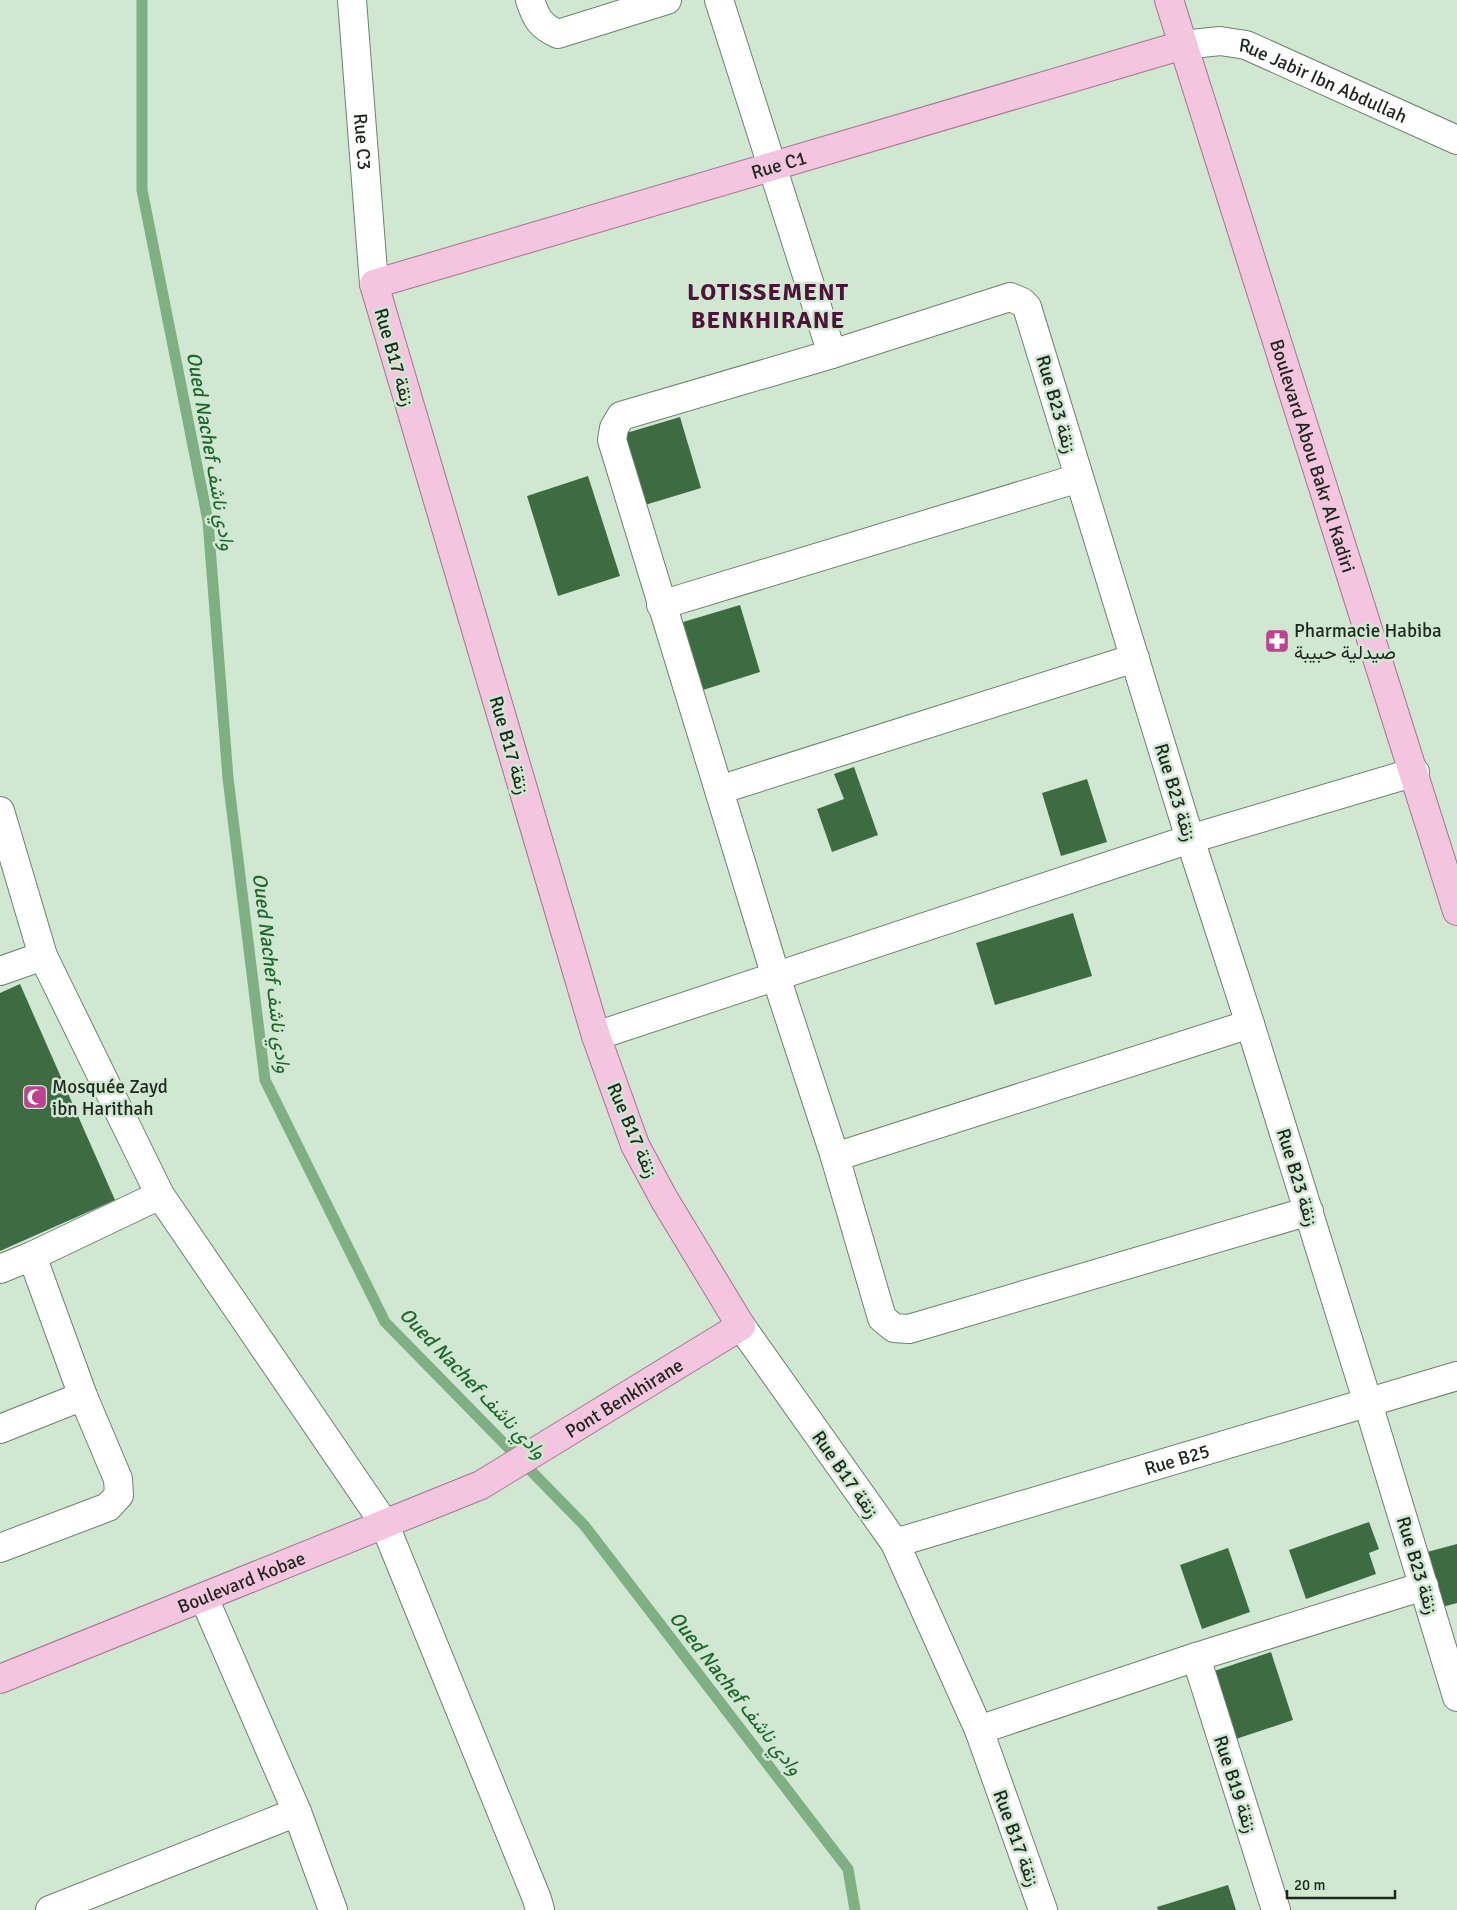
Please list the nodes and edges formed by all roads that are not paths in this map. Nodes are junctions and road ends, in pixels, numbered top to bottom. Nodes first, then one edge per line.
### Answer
1 (352, 0) edge
2 (530, 0) edge
3 (668, 0) edge
4 (719, 0) edge
5 (1169, 0) edge
6 (1183, 45) junction
7 (1457, 140) edge
8 (772, 167) junction
9 (374, 284) junction
10 (832, 354) junction
11 (1079, 478) junction
12 (661, 605) junction
13 (1135, 658) junction
14 (1414, 772) junction
15 (719, 790) junction
16 (0, 811) edge
17 (1190, 839) junction
18 (1457, 912) edge
19 (43, 956) junction
20 (0, 971) edge
21 (776, 977) junction
22 (1250, 1024) junction
23 (596, 1036) junction
24 (835, 1157) junction
25 (160, 1195) junction
26 (1309, 1211) junction
27 (32, 1256) junction
28 (0, 1269) edge
29 (741, 1326) junction
30 (1457, 1376) edge
31 (83, 1396) junction
32 (1368, 1400) junction
33 (0, 1429) edge
34 (481, 1484) joint
35 (384, 1523) junction
36 (895, 1543) junction
37 (0, 1548) edge
38 (1424, 1586) junction
39 (204, 1598) junction
40 (1196, 1658) junction
41 (0, 1679) edge
42 (1457, 1696) edge
43 (979, 1730) junction
44 (297, 1812) junction
45 (50, 1910) edge
46 (333, 1910) edge
47 (540, 1910) edge
48 (1043, 1910) edge
49 (1276, 1910) edge

1 - 9 street, Rue C3
2 - 3 street
4 - 8 street
5 - 6 main road, Boulevard Abou Bakr Al Kadiri
6 - 7 street, Rue Jabir Ibn Abdullah
6 - 8 main road, Rue C1
6 - 14 main road, Boulevard Abou Bakr Al Kadiri
8 - 9 main road, Rue C1
8 - 10 street
9 - 23 main road, Rue B17 زنقة
10 - 11 street, Rue B23 زنقة
10 - 12 street, Rue B23 زنقة
11 - 12 street
11 - 13 street, Rue B23 زنقة
12 - 15 street
13 - 15 street
13 - 17 street, Rue B23 زنقة
14 - 17 street
14 - 18 main road, Boulevard Abou Bakr Al Kadiri
15 - 21 street
16 - 19 street
17 - 21 street
17 - 22 street, Rue B23 زنقة
19 - 20 street
19 - 25 street
21 - 23 street
21 - 24 street
22 - 24 street
22 - 26 street, Rue B23 زنقة
23 - 29 main road, Rue B17 زنقة
24 - 26 street
25 - 27 street
25 - 35 street
26 - 32 street, Rue B23 زنقة
27 - 28 street
27 - 31 street
29 - 34 main road, Pont Benkhirane
29 - 36 street, Rue B17 زنقة
30 - 32 street, Rue B25
31 - 33 street
31 - 37 street
32 - 36 street, Rue B25
32 - 38 street, Rue B23 زنقة
34 - 35 main road, Boulevard Kobae
35 - 39 main road, Boulevard Kobae
35 - 47 street
36 - 43 street, Rue B17 زنقة
38 - 40 street
38 - 42 street, Rue B23 زنقة
39 - 41 main road, Boulevard Kobae
39 - 44 street
40 - 43 street
40 - 49 street, Rue B19 زنقة
43 - 48 street, Rue B17 زنقة
44 - 45 street
44 - 46 street

